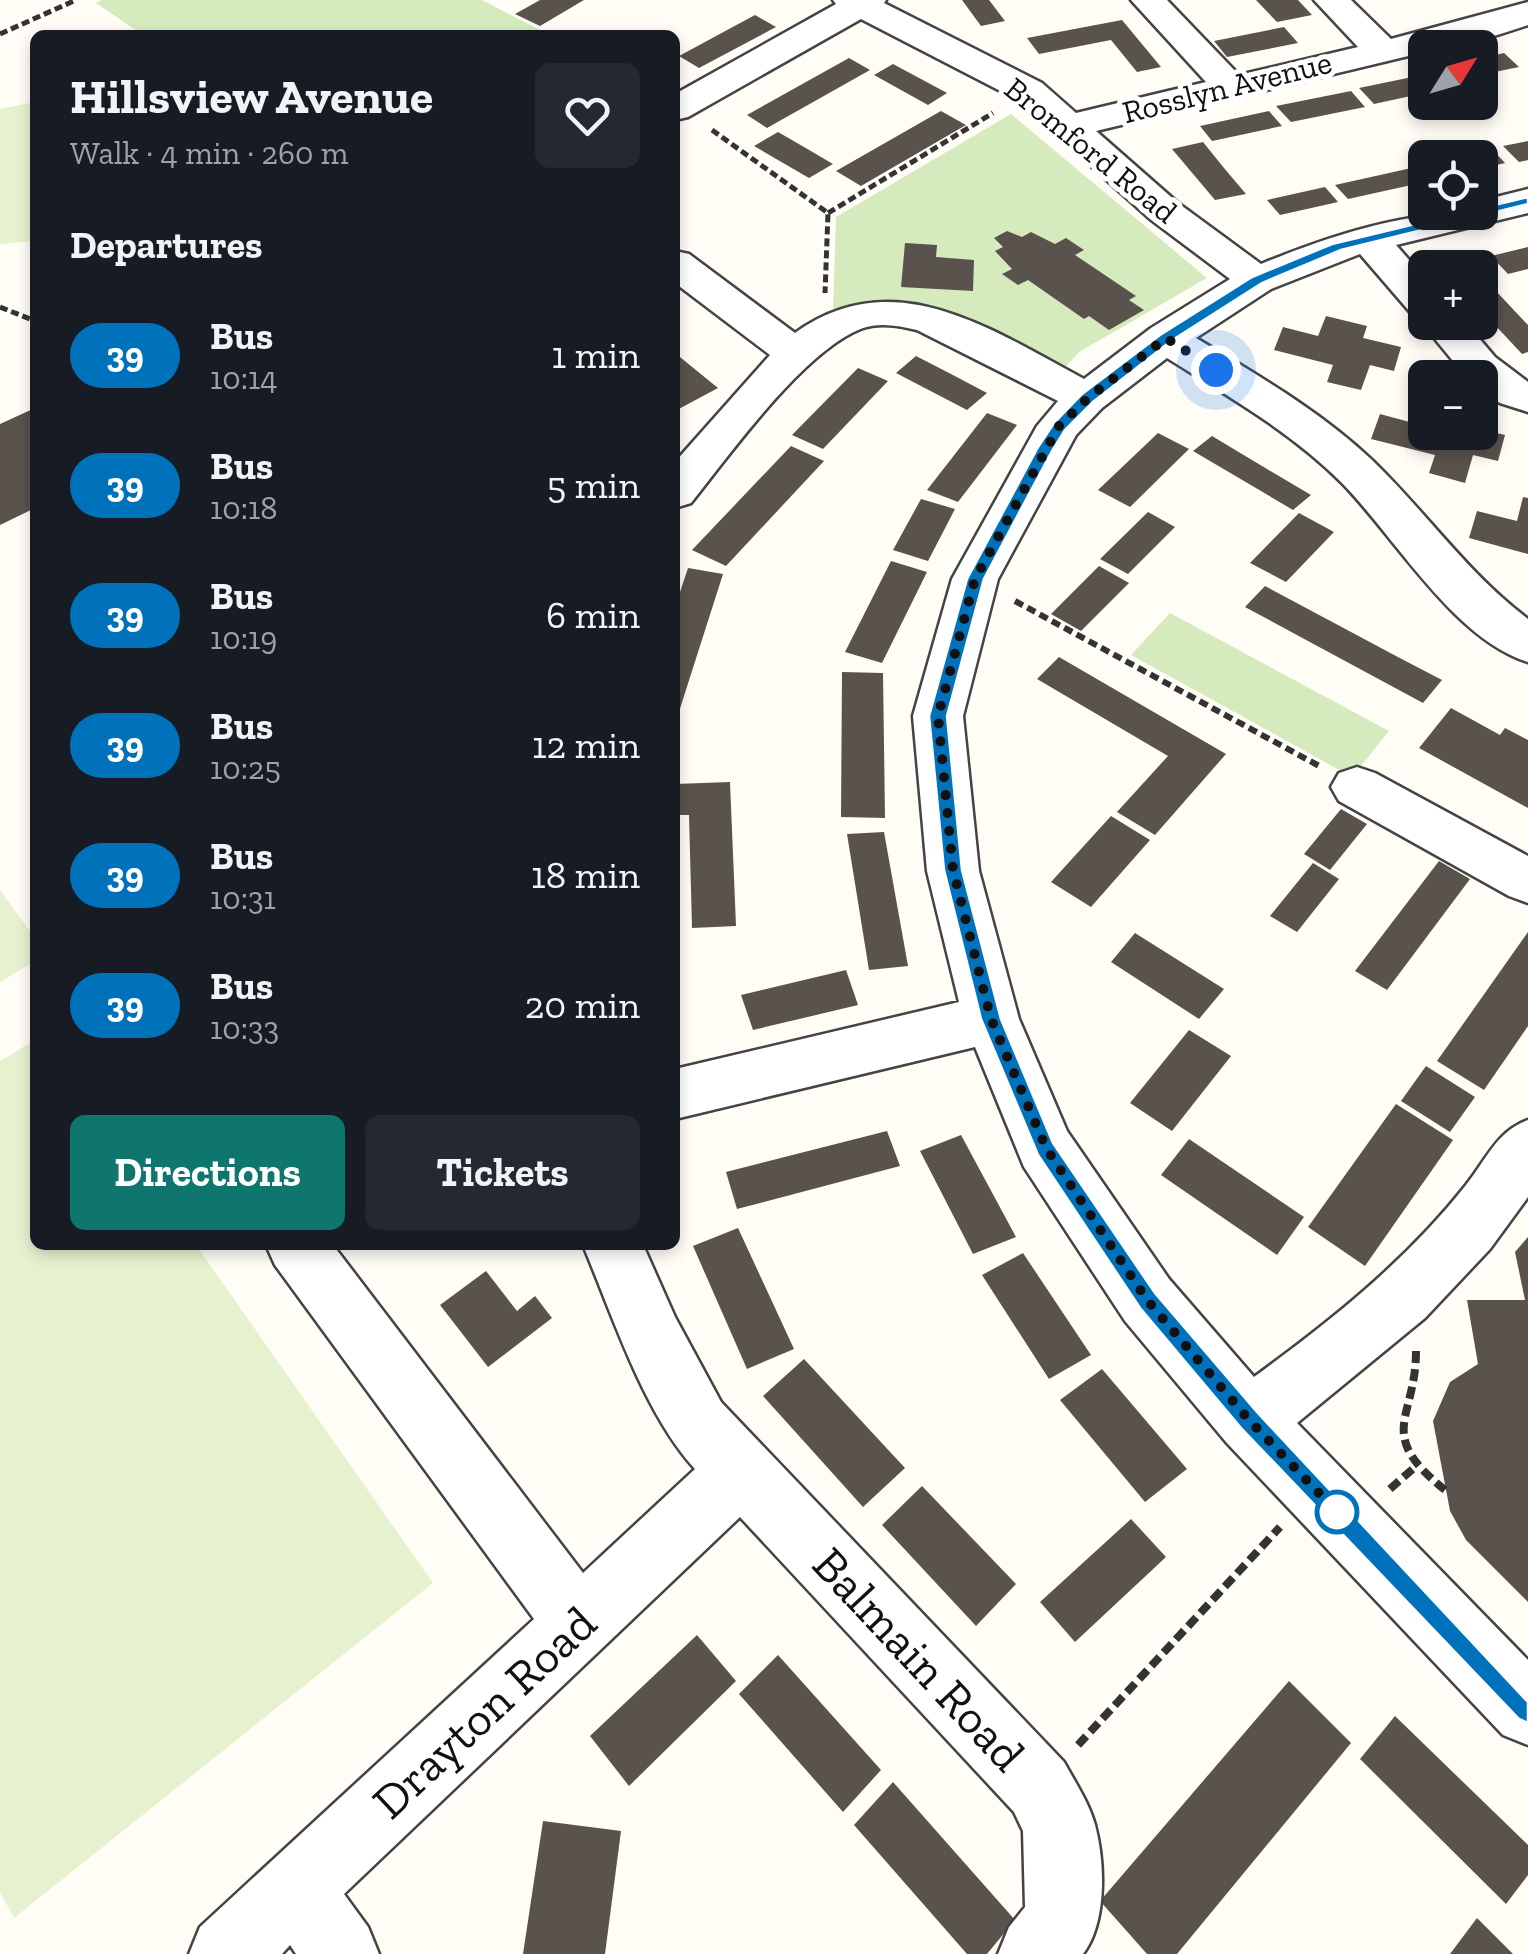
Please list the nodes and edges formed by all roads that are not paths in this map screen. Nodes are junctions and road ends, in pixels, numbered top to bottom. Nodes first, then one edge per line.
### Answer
1 (1148, 0) edge
2 (1331, 0) edge
3 (860, 2) edge
4 (1528, 12) edge
5 (1382, 50) junction
6 (1229, 85) junction
7 (680, 106) edge
8 (680, 110) edge
9 (1072, 125) junction
10 (709, 128) road end
11 (1528, 201) edge
12 (1369, 240) junction
13 (680, 266) edge
14 (1257, 280) junction
15 (1408, 284) edge
16 (1166, 338) junction
17 (1458, 340) edge
18 (809, 341) junction
19 (1088, 398) junction
20 (1528, 398) edge
21 (680, 486) edge
22 (1528, 644) edge
23 (1357, 787) road end
24 (1528, 881) edge
25 (991, 1019) junction
26 (680, 1093) edge
27 (1528, 1146) edge
28 (300, 1250) edge
29 (615, 1250) edge
30 (1249, 1420) junction
31 (741, 1471) junction
32 (579, 1623) junction
33 (1528, 1710) edge
34 (296, 1889) junction
35 (228, 1954) edge
36 (341, 1954) edge
37 (1036, 1954) edge

1 - 6 street
2 - 5 street
3 - 7 street
3 - 9 street, Bromford Road
4 - 5 street, Rosslyn Avenue
5 - 6 street, Rosslyn Avenue
6 - 9 street, Rosslyn Avenue
8 - 10 street
9 - 14 street, Bromford Road
11 - 12 street
12 - 14 street
12 - 15 street
13 - 18 street
14 - 16 street
16 - 19 street
16 - 22 street
17 - 20 street
18 - 19 street
18 - 21 street
19 - 25 street
23 - 24 street
25 - 26 street
25 - 30 street
27 - 30 street
28 - 32 street
29 - 31 street, Balmain Road
30 - 33 street
31 - 32 street, Drayton Road
31 - 37 street, Balmain Road
32 - 34 street, Drayton Road
34 - 35 street, Drayton Road
34 - 36 street

